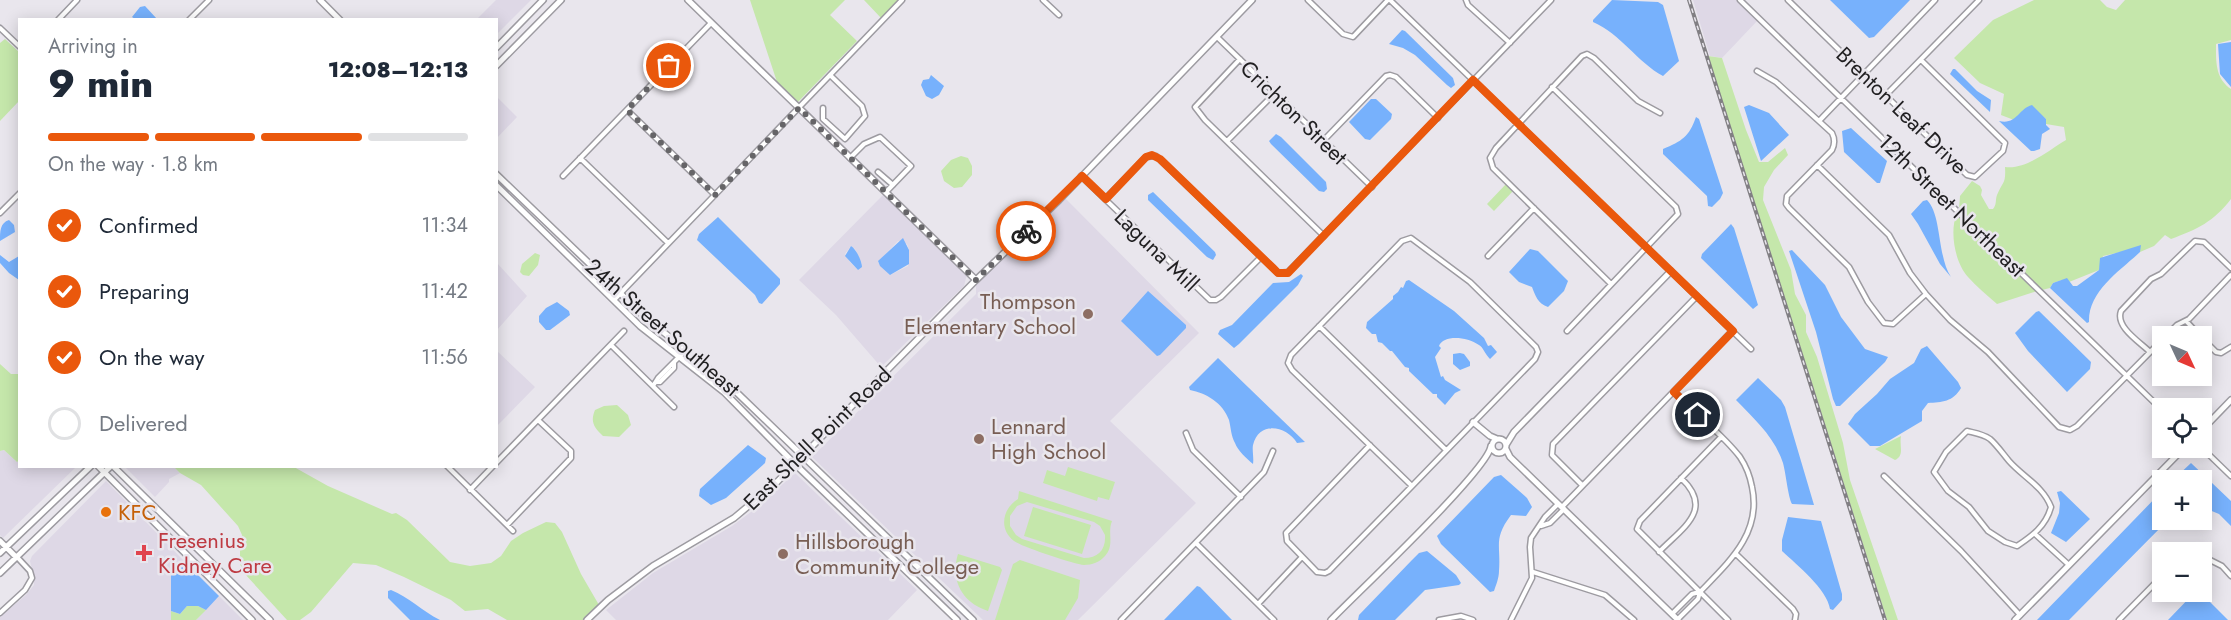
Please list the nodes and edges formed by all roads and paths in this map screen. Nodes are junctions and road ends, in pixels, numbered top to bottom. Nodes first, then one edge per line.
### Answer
1 (77, 0) edge
2 (208, 0) edge
3 (320, 0) edge
4 (543, 0) edge
5 (561, 0) edge
6 (688, 0) edge
7 (902, 0) edge
8 (1043, 0) edge
9 (1252, 0) edge
10 (1308, 0) edge
11 (1389, 0) edge
12 (1466, 0) edge
13 (1540, 0) edge
14 (1551, 0) edge
15 (1740, 0) edge
16 (1788, 0) edge
17 (1935, 0) edge
18 (1979, 0) edge
19 (1545, 6) junction
20 (1059, 15) dead end
21 (60, 18) edge
22 (191, 18) edge
23 (338, 18) edge
24 (711, 23) junction
25 (0, 28) edge
26 (1217, 37) junction
27 (1510, 43) junction
28 (18, 45) edge
29 (498, 46) edge
30 (1240, 59) junction
31 (1921, 60) junction
32 (498, 64) edge
33 (1757, 71) dead end
34 (1864, 73) junction
35 (830, 75) junction
36 (1473, 80) junction
37 (1552, 87) junction
38 (1275, 93) junction
39 (1886, 95) junction
40 (1841, 98) junction
41 (799, 108) junction
42 (823, 108) dead end
43 (627, 110) junction
44 (1660, 113) dead end
45 (1438, 118) junction
46 (823, 119) junction
47 (1819, 121) junction
48 (1518, 123) junction
49 (817, 125) junction
50 (1324, 140) junction
51 (1227, 141) junction
52 (580, 158) junction
53 (850, 158) junction
54 (1817, 165) junction
55 (878, 172) dead end
56 (498, 176) edge
57 (563, 176) dead end
58 (1082, 176) junction
59 (893, 185) junction
60 (1372, 186) junction
61 (498, 187) edge
62 (886, 192) junction
63 (18, 195) edge
64 (715, 195) junction
65 (1106, 199) junction
66 (1534, 208) junction
67 (0, 213) edge
68 (1324, 236) junction
69 (668, 244) junction
70 (1647, 248) junction
71 (1488, 255) dead end
72 (1261, 256) junction
73 (2231, 268) edge
74 (1671, 271) junction
75 (2231, 275) edge
76 (976, 280) junction
77 (1611, 284) junction
78 (620, 293) junction
79 (1926, 294) junction
80 (1697, 296) junction
81 (614, 300) junction
82 (2186, 321) junction
83 (1319, 326) junction
84 (2176, 326) edge
85 (2191, 326) edge
86 (1567, 330) dead end
87 (624, 331) dead end
88 (1733, 331) junction
89 (611, 345) junction
90 (2212, 347) edge
91 (2231, 347) edge
92 (1751, 349) dead end
93 (686, 350) junction
94 (2150, 352) joint
95 (680, 357) junction
96 (2127, 375) junction
97 (655, 384) junction
98 (1674, 392) junction
99 (2152, 400) edge
100 (2231, 400) edge
101 (674, 407) dead end
102 (1698, 415) dead end
103 (538, 420) junction
104 (2212, 420) edge
105 (1705, 421) dead end
106 (1473, 422) junction
107 (1514, 432) junction
108 (1186, 434) dead end
109 (1721, 437) junction
110 (1495, 442) junction
111 (1370, 445) junction
112 (1446, 450) junction
113 (1503, 450) junction
114 (1273, 451) dead end
115 (802, 457) junction
116 (2175, 458) edge
117 (2212, 458) edge
118 (498, 461) edge
119 (1484, 462) junction
120 (795, 464) junction
121 (89, 468) edge
122 (100, 468) edge
123 (110, 468) edge
124 (114, 468) edge
125 (449, 468) edge
126 (491, 468) edge
127 (104, 473) junction
128 (1884, 476) dead end
129 (2231, 476) edge
130 (1681, 478) junction
131 (1582, 485) junction
132 (1412, 486) junction
133 (471, 489) junction
134 (1241, 497) junction
135 (1561, 507) junction
136 (1549, 513) junction
137 (1554, 519) junction
138 (507, 525) junction
139 (1540, 526) junction
140 (513, 531) dead end
141 (2035, 534) junction
142 (0, 541) edge
143 (1197, 544) junction
144 (6, 547) junction
145 (1659, 552) junction
146 (0, 553) edge
147 (1736, 554) junction
148 (16, 557) junction
149 (1302, 557) junction
150 (2212, 561) edge
151 (2069, 565) junction
152 (1533, 572) junction
153 (0, 573) edge
154 (2231, 576) edge
155 (2152, 586) edge
156 (1700, 592) junction
157 (1258, 604) junction
158 (0, 613) edge
159 (1672, 614) junction
160 (2020, 615) junction
161 (252, 620) edge
162 (270, 620) edge
163 (587, 620) edge
164 (957, 620) edge
165 (973, 620) edge
166 (1121, 620) edge
167 (1275, 620) edge
168 (1331, 620) edge
169 (1439, 620) edge
170 (1473, 620) edge
171 (1511, 620) edge
172 (1634, 620) edge
173 (1677, 620) edge
174 (1728, 620) edge
175 (1795, 620) edge
176 (2015, 620) edge
177 (2119, 620) edge

1 - 21 street
2 - 22 street
3 - 23 street
4 - 29 street
5 - 32 street
6 - 24 street
7 - 35 street
8 - 20 street
9 - 26 street, East Shell Point Road
10 - 11 street
11 - 36 street
12 - 27 street
13 - 19 street
14 - 19 street
15 - 40 street, 12th Street Northeast
16 - 34 street, Brenton Leaf Drive
17 - 34 street
18 - 31 street
19 - 27 street
24 - 41 street
24 - 43 street
25 - 28 street
26 - 30 street, Crichton Street
26 - 58 street, East Shell Point Road
27 - 36 street
30 - 38 street, Crichton Street
30 - 51 street
31 - 39 street
31 - 39 street, Brenton Leaf Drive
33 - 47 street
34 - 39 street, Brenton Leaf Drive
34 - 40 street
35 - 41 street
35 - 46 street
36 - 45 street
36 - 48 street
37 - 44 street
37 - 48 street
37 - 70 street
38 - 50 street, Crichton Street
38 - 51 street
40 - 47 street
40 - 96 street, 12th Street Northeast
41 - 49 street
41 - 64 street
42 - 46 street
43 - 52 street
43 - 64 street
45 - 50 street
45 - 60 street
46 - 49 street
47 - 54 street
48 - 66 street
48 - 70 street
49 - 53 street
50 - 60 street, Crichton Street
51 - 68 street
52 - 57 street
52 - 69 street
53 - 59 street
53 - 62 street
54 - 79 street
54 - 79 street
55 - 59 street
56 - 78 street, 24th Street Southeast
58 - 65 street, Laguna Mill
58 - 76 street, East Shell Point Road
59 - 62 street
60 - 68 street
61 - 81 street, 24th Street Southeast
62 - 76 street
63 - 67 street
64 - 69 street
65 - 72 street
65 - 72 street, Laguna Mill
66 - 71 street
66 - 77 street
68 - 72 street
69 - 78 street
70 - 74 street
70 - 77 street
73 - 94 street
74 - 80 street
74 - 107 street
75 - 82 street
76 - 115 street, East Shell Point Road
77 - 86 street
78 - 81 street
78 - 93 street, 24th Street Southeast
79 - 96 street
80 - 88 street
80 - 131 street
81 - 95 street, 24th Street Southeast
82 - 84 street
82 - 85 street
83 - 106 street
83 - 111 street
83 - 112 street
87 - 89 street
88 - 92 street
88 - 98 street
89 - 97 street
89 - 103 street
90 - 91 street
93 - 95 street
93 - 115 street, 24th Street Southeast
94 - 96 street
95 - 97 street
95 - 120 street, 24th Street Southeast
96 - 99 street, 12th Street Northeast
97 - 101 street
98 - 102 street
98 - 131 street
100 - 104 street
103 - 118 street
103 - 138 street
105 - 109 street
106 - 110 street
106 - 112 street
107 - 110 street
107 - 113 street
108 - 134 street
109 - 130 street
109 - 147 street
110 - 113 street
110 - 113 street
110 - 119 street
111 - 132 street
111 - 149 street
112 - 132 street
113 - 119 street
113 - 135 street
114 - 134 street
115 - 120 street, East Shell Point Road
115 - 165 street, 24th Street Southeast
116 - 151 street
117 - 129 street
119 - 168 street
120 - 163 street, East Shell Point Road
120 - 164 street, 24th Street Southeast
121 - 144 street
122 - 127 street
123 - 127 street
124 - 162 street
125 - 133 street
126 - 133 street
127 - 148 street
127 - 161 street
128 - 160 street
130 - 145 street
130 - 145 street
131 - 135 street
132 - 149 street
133 - 138 street
134 - 143 street
135 - 136 street
135 - 137 street
135 - 159 street
136 - 137 street
136 - 139 street
137 - 139 street
138 - 140 street
139 - 152 street
141 - 141 street
141 - 151 street
142 - 144 street
143 - 157 street
143 - 166 street
144 - 146 street
144 - 148 street
145 - 156 street
147 - 156 street
147 - 175 street
148 - 153 street
148 - 158 street
149 - 157 street
150 - 154 street
151 - 160 street
152 - 171 street
152 - 172 street
155 - 177 street
156 - 159 street
156 - 173 street
156 - 174 street
157 - 167 street
159 - 173 street
160 - 176 street
169 - 170 street

